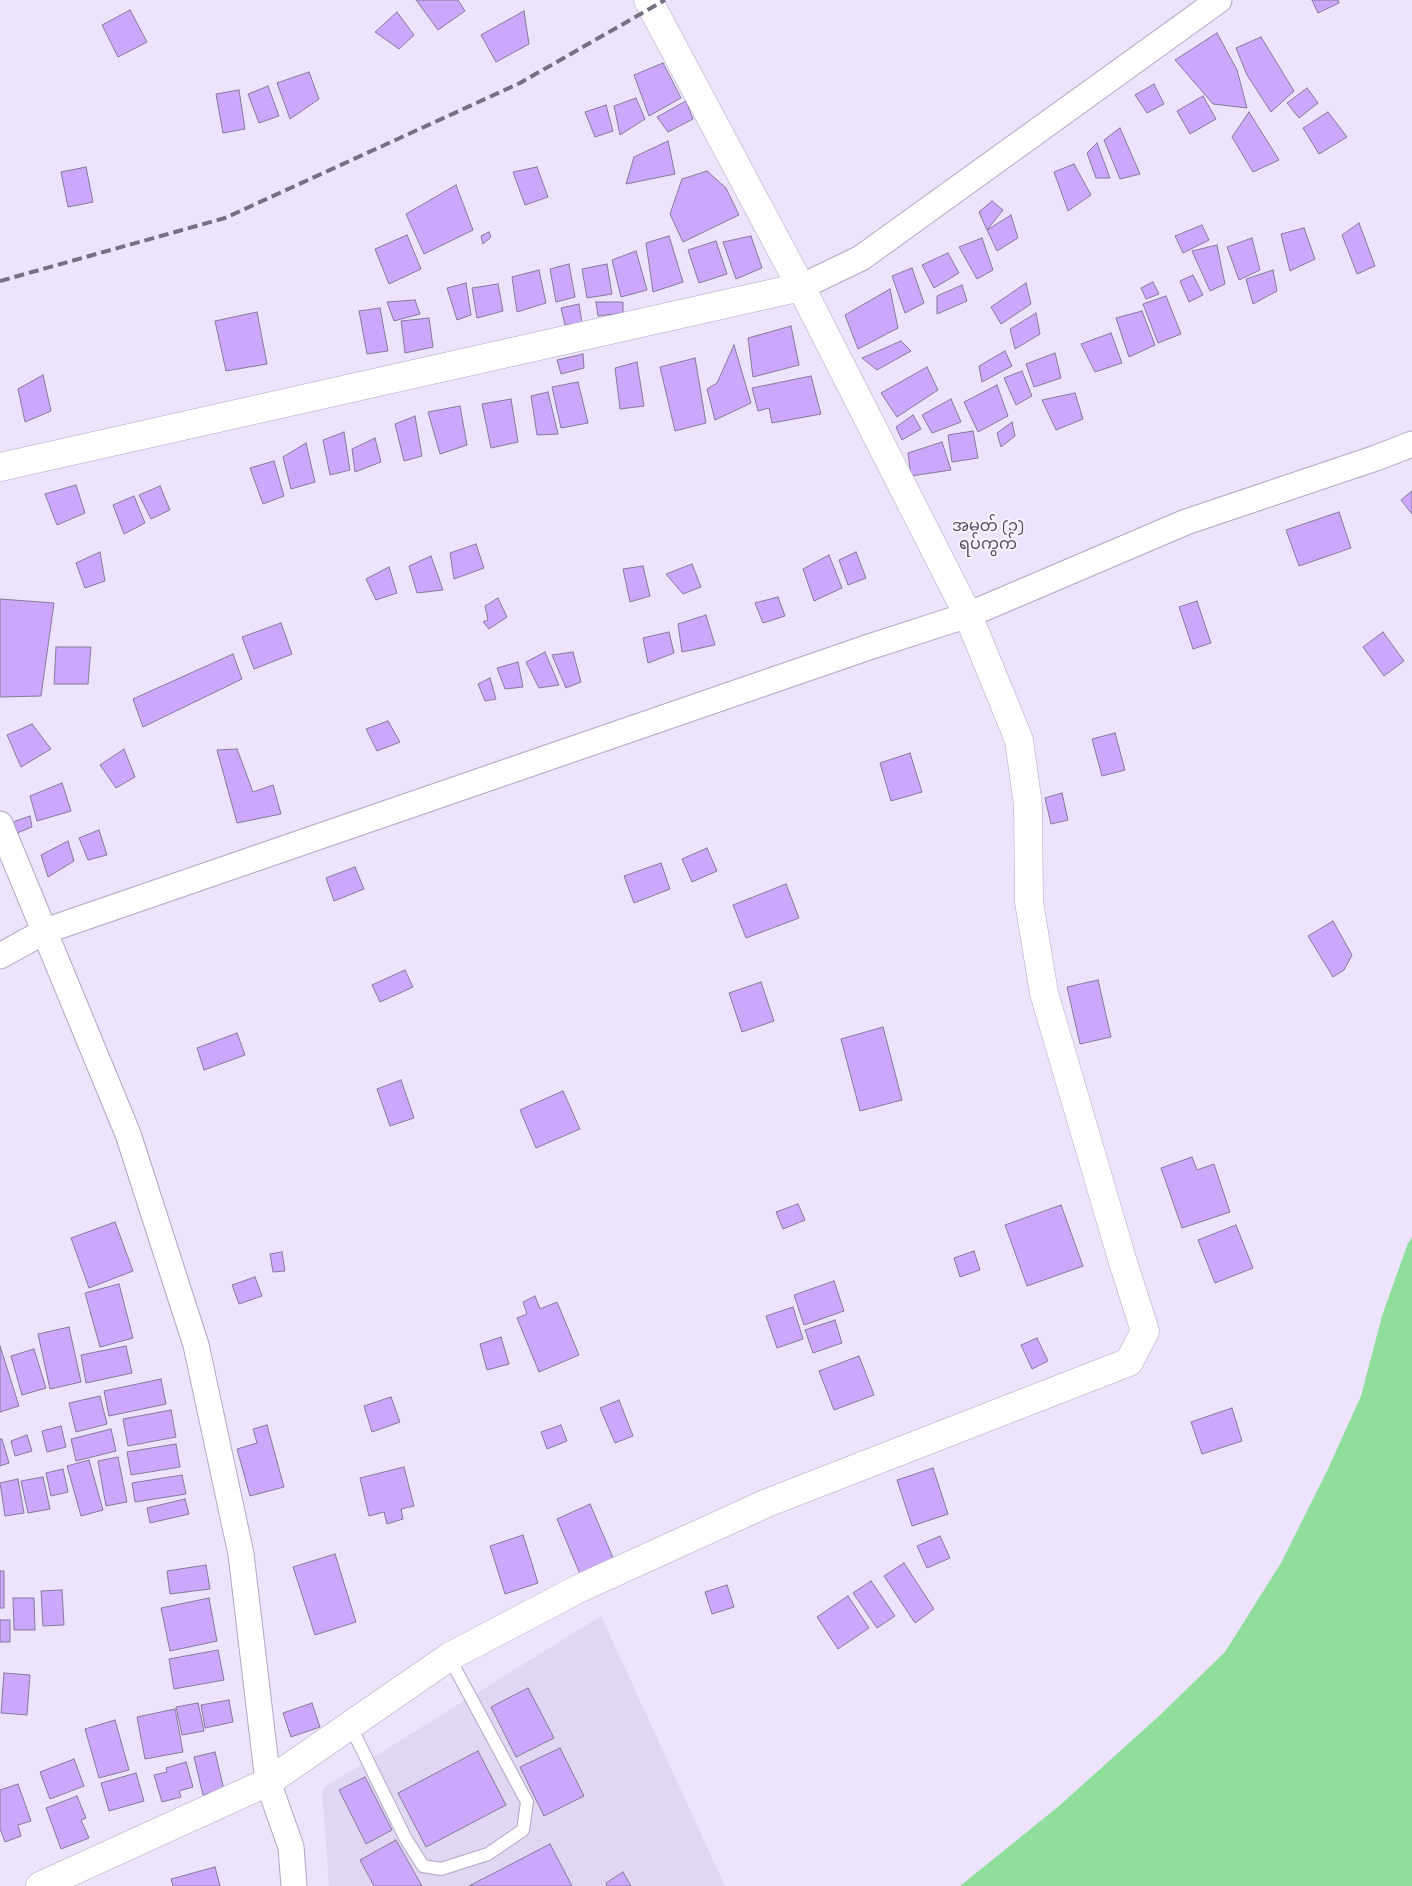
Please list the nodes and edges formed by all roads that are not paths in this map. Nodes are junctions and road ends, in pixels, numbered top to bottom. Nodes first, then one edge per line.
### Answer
1 (648, 0) edge
2 (1219, 0) edge
3 (800, 287) junction
4 (1412, 444) edge
5 (0, 467) edge
6 (968, 615) junction
7 (0, 824) edge
8 (45, 930) junction
9 (0, 956) edge
10 (449, 1657) junction
11 (350, 1725) junction
12 (268, 1782) junction
13 (40, 1886) edge
14 (294, 1886) edge

1 - 3 street
2 - 3 street
3 - 5 street
3 - 6 street
4 - 6 street
6 - 8 street
6 - 10 street
7 - 8 street
8 - 9 street
8 - 12 street
10 - 11 street
10 - 11 lane
11 - 12 street
12 - 13 street
12 - 14 street

